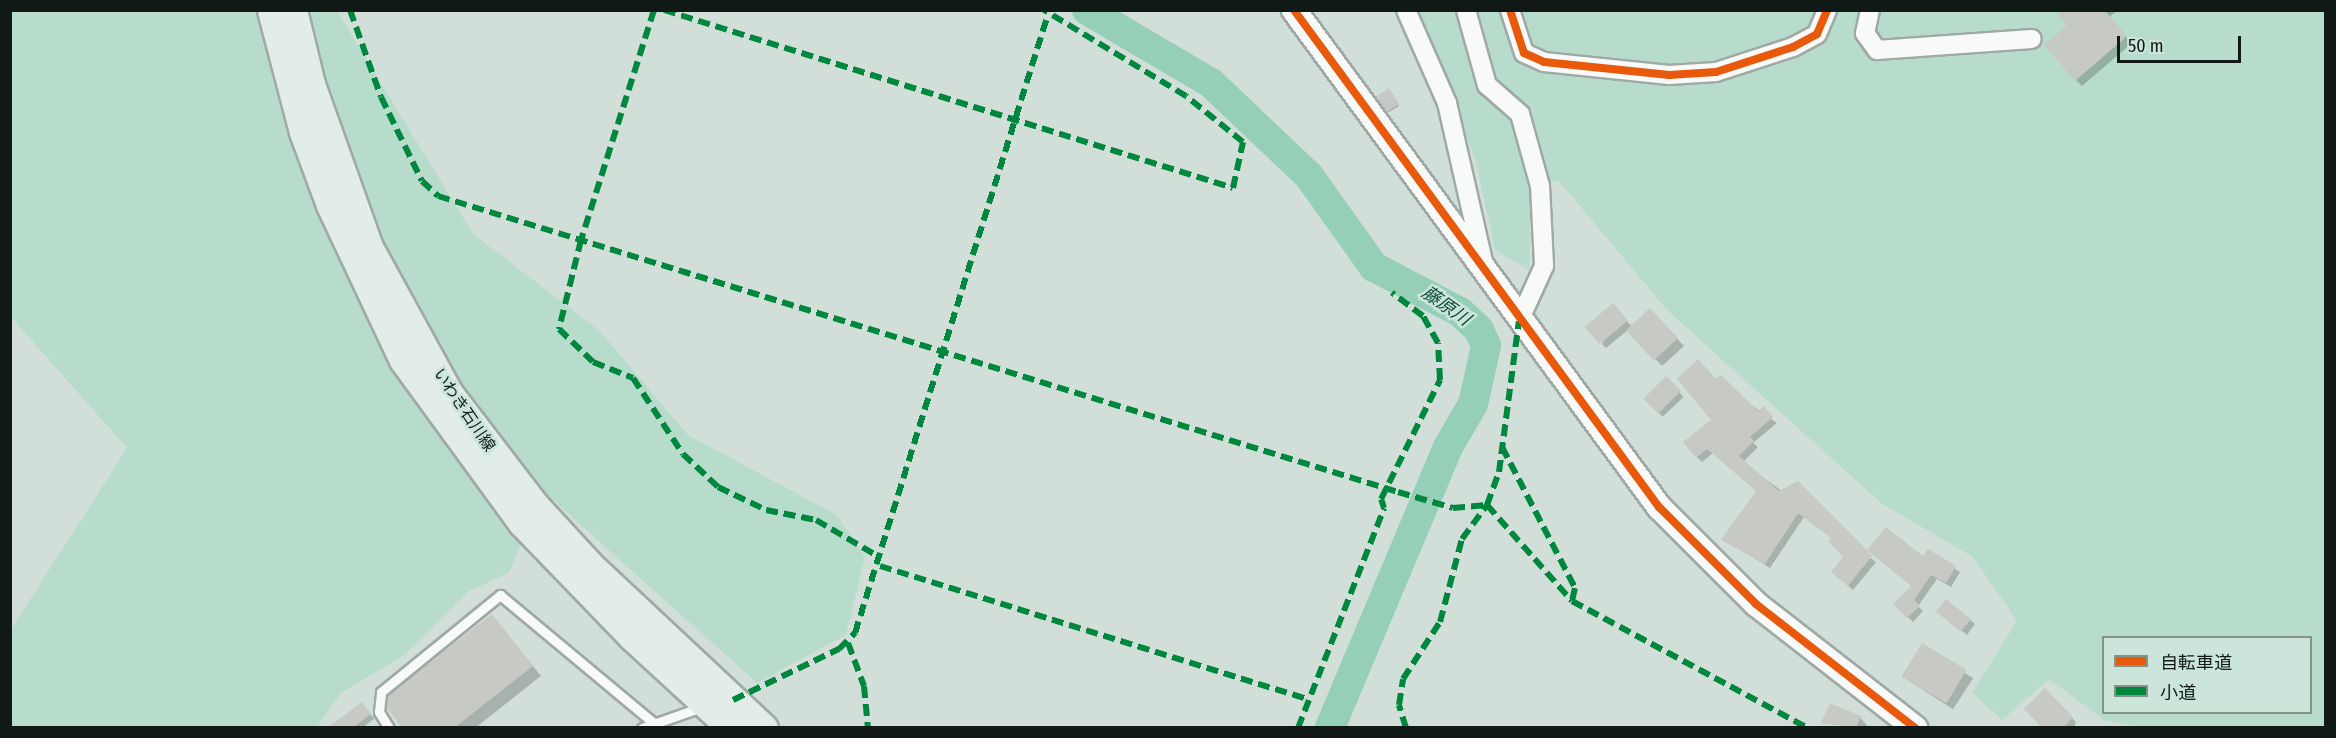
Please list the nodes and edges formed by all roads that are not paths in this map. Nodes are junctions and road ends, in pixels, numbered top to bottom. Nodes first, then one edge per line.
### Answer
1 (271, 10) edge
2 (293, 10) edge
3 (1294, 10) edge
4 (1406, 10) edge
5 (1466, 10) edge
6 (1510, 10) edge
7 (1827, 10) edge
8 (1870, 10) edge
9 (2032, 39) dead end
10 (1485, 272) junction
11 (1519, 321) junction
12 (706, 705) junction
13 (655, 724) junction
14 (390, 728) edge
15 (642, 728) edge
16 (731, 728) edge
17 (764, 728) edge
18 (1915, 728) edge

1 - 12 main road, いわき石川線
2 - 17 main road, いわき石川線
3 - 10 street
4 - 10 street
5 - 11 street
6 - 7 street
8 - 9 street
10 - 11 street
11 - 18 street
12 - 13 lane
12 - 16 main road, いわき石川線
13 - 14 lane
13 - 15 lane

